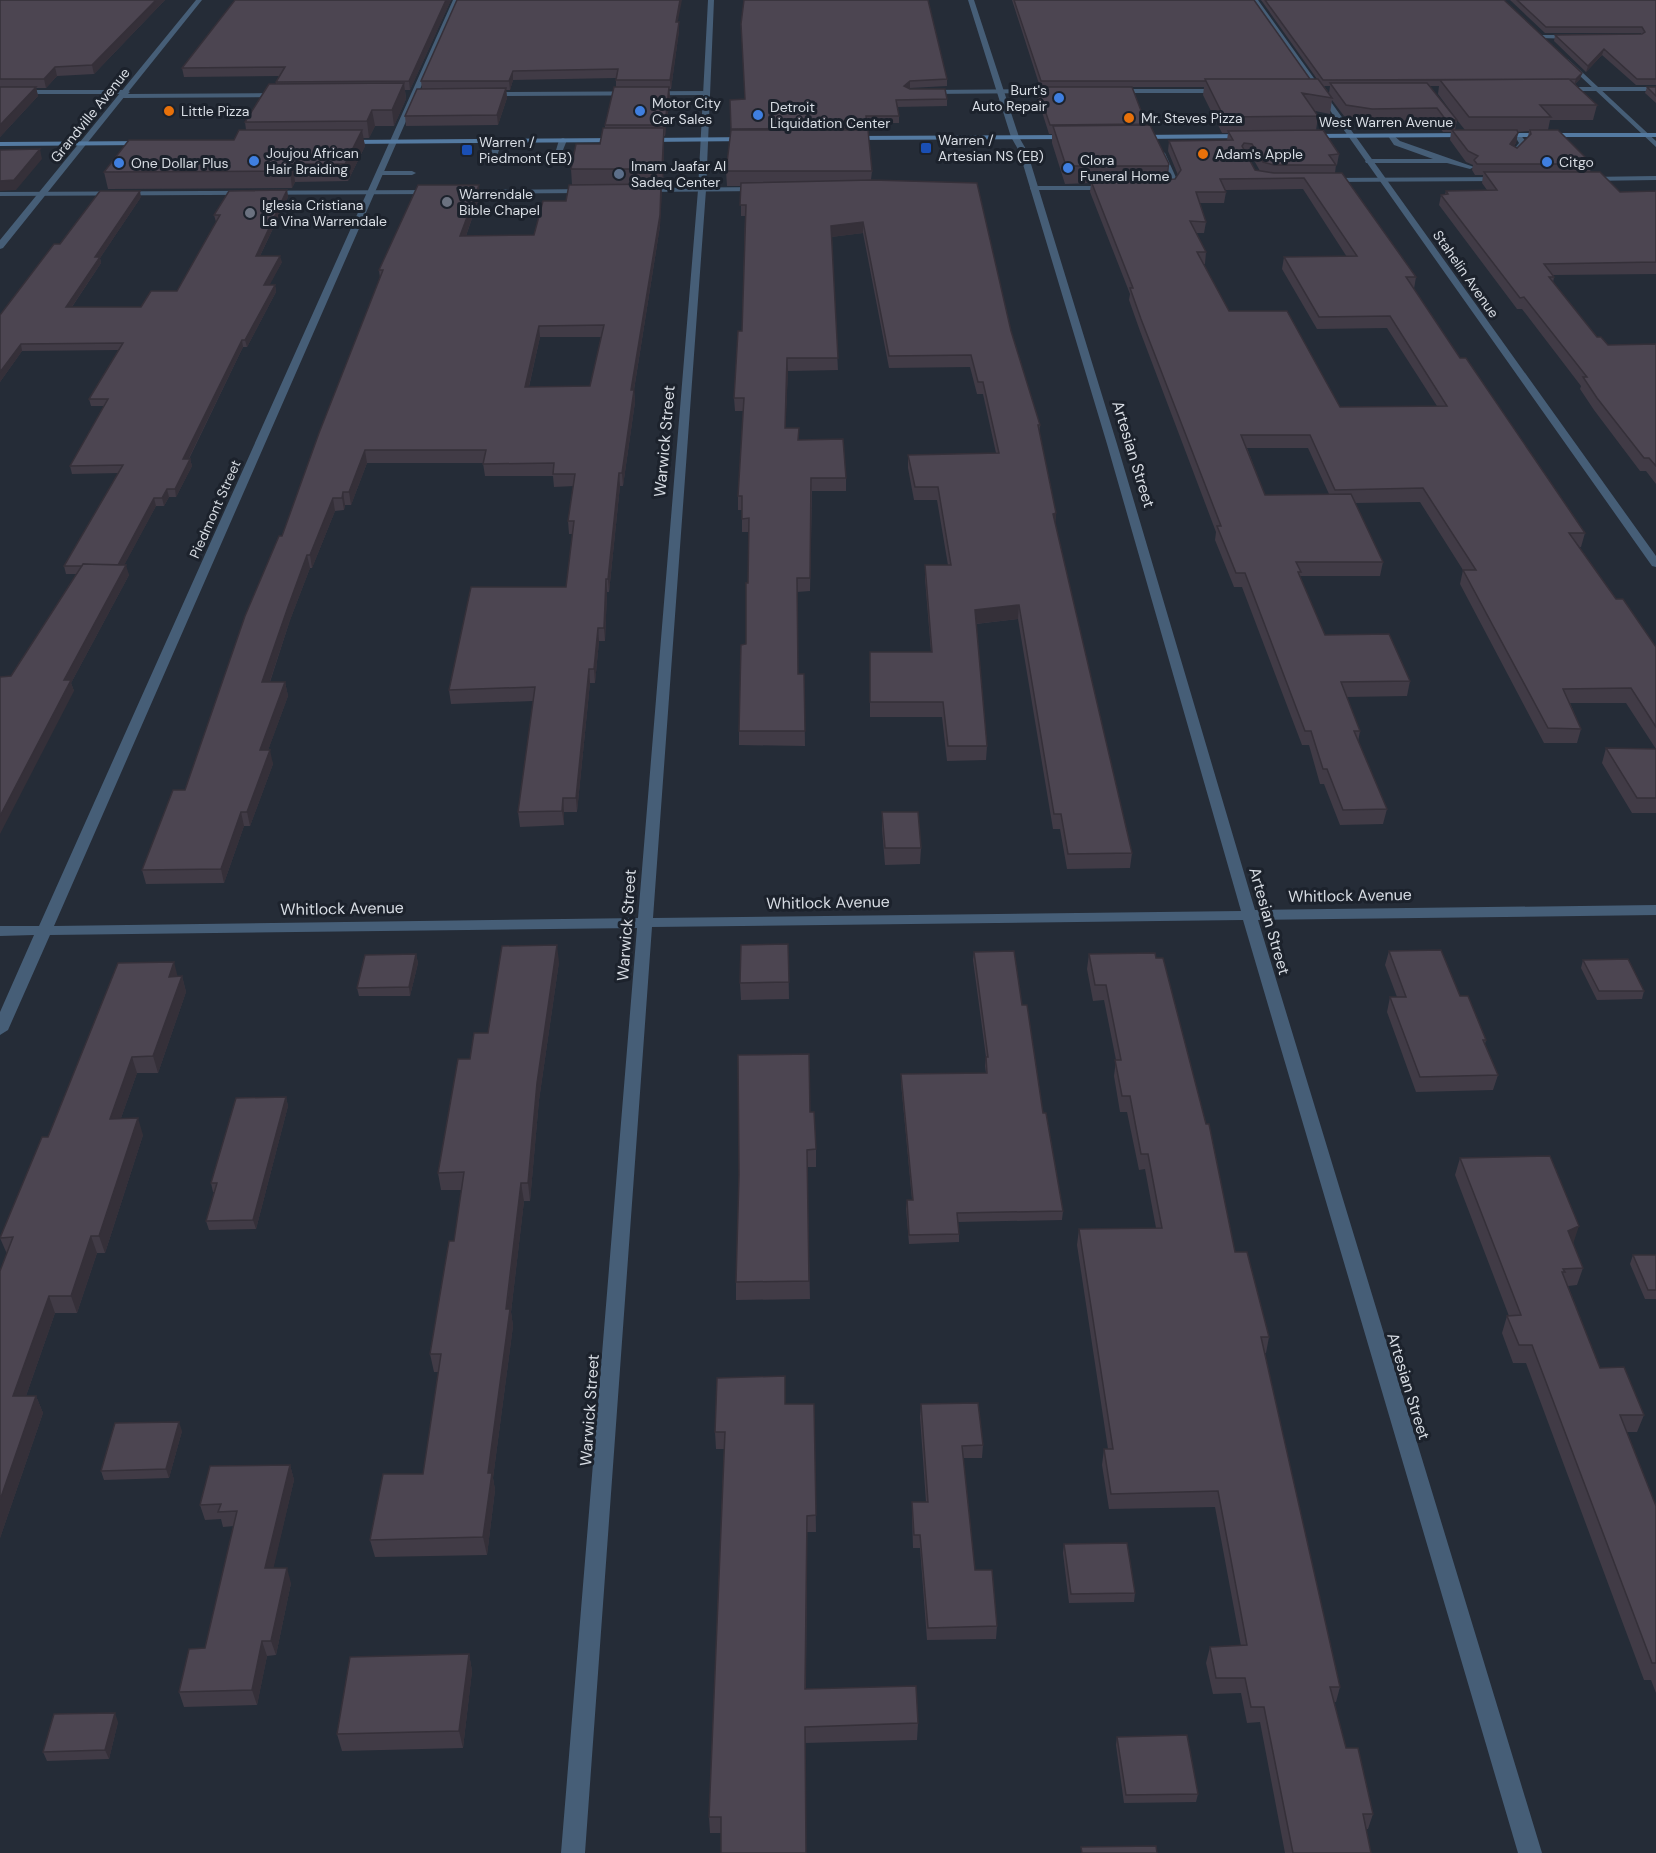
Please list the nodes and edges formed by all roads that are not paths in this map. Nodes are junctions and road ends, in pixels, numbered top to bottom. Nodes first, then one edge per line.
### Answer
1 (199, 0) edge
2 (456, 0) edge
3 (711, 0) edge
4 (971, 0) edge
5 (1254, 0) edge
6 (1534, 29) edge
7 (1542, 37) junction
8 (1581, 37) edge
9 (1550, 44) edge
10 (1557, 52) edge
11 (1554, 89) edge
12 (1596, 89) junction
13 (1656, 89) edge
14 (1228, 90) edge
15 (1064, 91) edge
16 (1100, 91) edge
17 (0, 92) edge
18 (921, 92) edge
19 (1000, 92) junction
20 (706, 93) junction
21 (124, 94) junction
22 (482, 94) edge
23 (287, 95) edge
24 (1516, 135) junction
25 (1645, 135) junction
26 (1656, 135) edge
27 (1259, 136) edge
28 (1294, 136) edge
29 (1352, 136) junction
30 (1392, 136) junction
31 (1015, 137) junction
32 (1084, 137) edge
33 (1124, 137) edge
34 (1155, 137) junction
35 (836, 138) edge
36 (703, 139) junction
37 (759, 139) edge
38 (563, 140) junction
39 (395, 141) junction
40 (498, 141) junction
41 (335, 142) edge
42 (156, 143) edge
43 (0, 144) edge
44 (85, 144) junction
45 (1656, 145) edge
46 (1514, 154) edge
47 (557, 155) dead end
48 (493, 156) dead end
49 (1369, 161) junction
50 (1447, 161) junction
51 (381, 173) junction
52 (412, 173) dead end
53 (1656, 178) edge
54 (1472, 179) junction
55 (1507, 179) edge
56 (1576, 179) edge
57 (1313, 180) edge
58 (1382, 180) junction
59 (1034, 188) junction
60 (1117, 188) edge
61 (772, 189) edge
62 (1150, 189) edge
63 (635, 190) edge
64 (702, 190) junction
65 (601, 191) edge
66 (373, 192) junction
67 (0, 194) edge
68 (42, 194) junction
69 (0, 246) edge
70 (1656, 564) edge
71 (1656, 910) edge
72 (1249, 914) junction
73 (645, 922) junction
74 (45, 930) junction
75 (0, 931) edge
76 (0, 1030) edge
77 (573, 1853) edge
78 (1530, 1853) edge

1 - 21 street, Grandville Avenue
2 - 39 street, Piedmont Street
3 - 20 street, Warwick Street
4 - 19 street, Artesian Street
5 - 29 street, Stahelin Avenue
6 - 7 street
7 - 8 street
7 - 9 street
10 - 12 street
11 - 12 street
12 - 13 street
12 - 25 street
14 - 16 street
15 - 19 street
17 - 21 street
18 - 19 street
19 - 31 street, Artesian Street
20 - 22 street
20 - 36 street, Warwick Street
21 - 23 street
21 - 44 street, Grandville Avenue
24 - 25 main road, West Warren Avenue
24 - 30 main road, West Warren Avenue
24 - 46 street
25 - 26 main road, West Warren Avenue
25 - 45 street
27 - 34 main road
28 - 29 main road, West Warren Avenue
29 - 30 main road, West Warren Avenue
29 - 49 street, Stahelin Avenue
30 - 50 street
31 - 32 main road
31 - 35 main road
31 - 59 street, Artesian Street
33 - 34 main road
34 - 62 street
36 - 37 main road
36 - 38 main road
36 - 64 street, Warwick Street
38 - 40 main road
38 - 47 street
39 - 40 main road
39 - 41 main road
39 - 51 street, Piedmont Street
40 - 48 street
42 - 44 main road
43 - 44 main road
44 - 68 street, Grandville Avenue
49 - 50 street
49 - 58 street, Stahelin Avenue
50 - 54 street
51 - 52 street
51 - 66 street, Piedmont Street
53 - 56 street
54 - 55 street
54 - 58 street
57 - 58 street
58 - 70 street, Stahelin Avenue
59 - 60 street
59 - 72 street, Artesian Street
61 - 64 street
63 - 64 street
64 - 73 street, Warwick Street
65 - 66 street
66 - 68 street
66 - 74 street, Piedmont Street
67 - 68 street
68 - 69 street, Grandville Avenue
71 - 72 street, Whitlock Avenue
72 - 73 street, Whitlock Avenue
72 - 78 street, Artesian Street
73 - 74 street, Whitlock Avenue
73 - 77 street, Warwick Street
74 - 75 street, Whitlock Avenue
74 - 76 street, Piedmont Street

